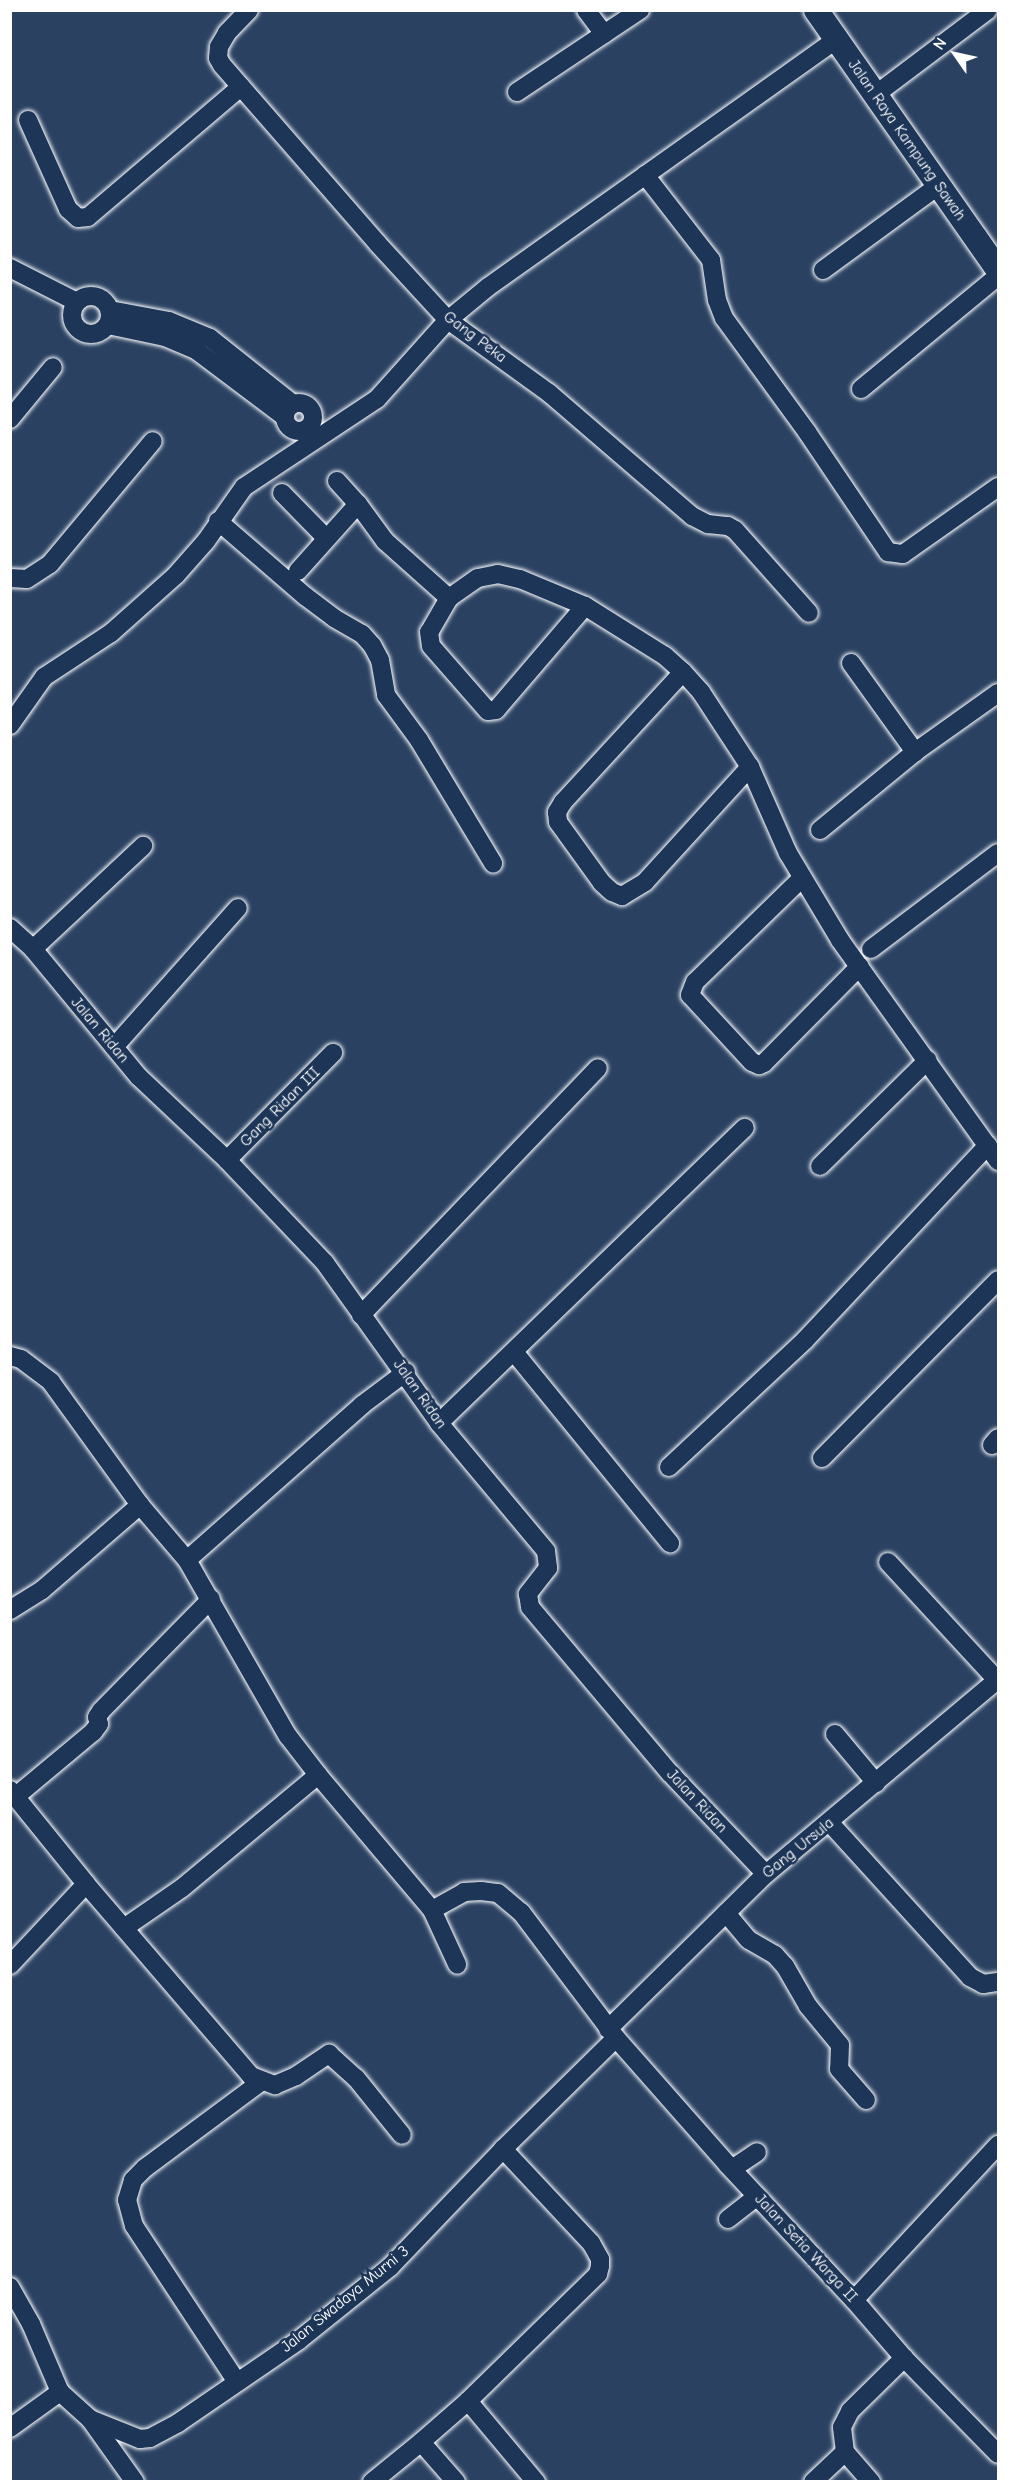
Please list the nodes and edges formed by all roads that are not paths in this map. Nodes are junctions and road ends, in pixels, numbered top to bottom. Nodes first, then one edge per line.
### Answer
1 (249, 10) edge
2 (586, 10) edge
3 (640, 10) edge
4 (816, 10) edge
5 (988, 10) edge
6 (604, 34) junction
7 (836, 40) junction
8 (241, 87) junction
9 (517, 92) dead end
10 (875, 95) junction
11 (28, 120) dead end
12 (645, 175) junction
13 (939, 185) junction
14 (10, 268) edge
15 (823, 270) dead end
16 (999, 270) edge
17 (999, 276) edge
18 (77, 302) junction
19 (109, 318) junction
20 (448, 320) junction
21 (53, 367) dead end
22 (861, 389) dead end
23 (10, 419) edge
24 (311, 434) junction
25 (153, 441) dead end
26 (337, 480) dead end
27 (999, 487) edge
28 (282, 493) dead end
29 (358, 504) junction
30 (218, 521) junction
31 (326, 538) junction
32 (298, 571) dead end
33 (10, 578) edge
34 (449, 598) junction
35 (585, 606) junction
36 (809, 613) dead end
37 (851, 663) dead end
38 (683, 672) junction
39 (999, 693) edge
40 (10, 725) edge
41 (915, 752) junction
42 (750, 767) junction
43 (820, 830) dead end
44 (143, 846) dead end
45 (999, 853) edge
46 (493, 863) dead end
47 (802, 878) junction
48 (238, 908) dead end
49 (10, 928) edge
50 (33, 949) junction
51 (871, 949) dead end
52 (860, 966) junction
53 (114, 1047) junction
54 (333, 1053) dead end
55 (928, 1060) junction
56 (598, 1068) dead end
57 (745, 1128) dead end
58 (988, 1145) junction
59 (227, 1160) junction
60 (999, 1161) edge
61 (820, 1166) dead end
62 (999, 1280) edge
63 (361, 1315) junction
64 (514, 1352) junction
65 (10, 1356) edge
66 (406, 1372) junction
67 (439, 1423) junction
68 (822, 1458) dead end
69 (669, 1467) dead end
70 (140, 1505) junction
71 (670, 1543) dead end
72 (187, 1560) junction
73 (888, 1562) dead end
74 (211, 1599) junction
75 (10, 1610) edge
76 (998, 1679) edge
77 (835, 1734) dead end
78 (318, 1775) junction
79 (876, 1784) junction
80 (13, 1794) edge
81 (830, 1823) junction
82 (766, 1874) junction
83 (86, 1884) junction
84 (432, 1910) junction
85 (726, 1913) junction
86 (124, 1928) junction
87 (12, 1958) edge
88 (457, 1964) dead end
89 (999, 1982) edge
90 (612, 2034) junction
91 (261, 2082) junction
92 (866, 2100) dead end
93 (402, 2135) dead end
94 (999, 2145) edge
95 (503, 2149) junction
96 (757, 2152) dead end
97 (732, 2169) junction
98 (758, 2196) junction
99 (728, 2219) dead end
100 (10, 2287) edge
101 (854, 2300) junction
102 (904, 2358) junction
103 (237, 2382) junction
104 (60, 2392) junction
105 (468, 2401) junction
106 (90, 2419) junction
107 (10, 2427) edge
108 (421, 2442) junction
109 (845, 2452) junction
110 (999, 2454) edge
111 (135, 2481) edge
112 (372, 2481) edge
113 (456, 2481) edge
114 (536, 2481) edge
115 (813, 2481) edge
116 (871, 2481) edge

1 - 8 street, Gang Peka
2 - 6 street
3 - 6 street
4 - 7 street, Jalan Raya Kampung Sawah
5 - 10 street
6 - 9 street
7 - 10 street, Jalan Raya Kampung Sawah
7 - 12 street
8 - 11 street
8 - 20 street, Gang Peka
10 - 13 street, Jalan Raya Kampung Sawah
12 - 20 street
12 - 27 street
13 - 15 street
13 - 16 street, Jalan Raya Kampung Sawah
14 - 18 street
17 - 22 street
18 - 19 street
18 - 19 street
19 - 24 street
20 - 24 street
20 - 36 street, Gang Peka
21 - 23 street
24 - 30 street
25 - 33 street
26 - 29 street
28 - 31 street
29 - 31 street
29 - 34 street
30 - 40 street
30 - 46 street
31 - 32 street
34 - 35 street
34 - 35 street
35 - 38 street
37 - 41 street
38 - 42 street
38 - 42 street
39 - 41 street
41 - 43 street
42 - 47 street
44 - 50 street
45 - 51 street
47 - 52 street
47 - 52 street
48 - 53 street
49 - 50 street, Jalan Ridan
50 - 53 street, Jalan Ridan
52 - 55 street
53 - 59 street, Jalan Ridan
54 - 59 street, Gang Ridan III
55 - 58 street
55 - 61 street
56 - 63 street
57 - 64 street
58 - 60 street
58 - 69 street
59 - 63 street, Jalan Ridan
62 - 68 street
63 - 66 street, Jalan Ridan
64 - 67 street
64 - 71 street
65 - 70 street
66 - 67 street, Jalan Ridan
66 - 72 street
67 - 82 street, Jalan Ridan
70 - 72 street
70 - 75 street
72 - 74 street
73 - 76 street
74 - 78 street
74 - 80 street
76 - 79 street, Gang Ursula
77 - 79 street
78 - 84 street
78 - 86 street
79 - 81 street, Gang Ursula
80 - 83 street
81 - 82 street, Gang Ursula
81 - 89 street
82 - 85 street, Gang Ursula
83 - 86 street
83 - 87 street
84 - 88 street
84 - 90 street, Jalan Setia Warga II
85 - 90 street, Gang Ursula
85 - 92 street
86 - 91 street
90 - 95 street, Jalan Swadaya Murni 3
90 - 97 street, Jalan Setia Warga II
91 - 93 street
91 - 103 street
94 - 101 street
95 - 103 street, Jalan Swadaya Murni 3
95 - 105 street
96 - 97 street
97 - 98 street, Jalan Setia Warga II
98 - 99 street
98 - 101 street, Jalan Setia Warga II
100 - 104 street
101 - 102 street, Jalan Setia Warga II
102 - 109 street
102 - 110 street, Jalan Setia Warga II
103 - 106 street, Jalan Swadaya Murni 3
104 - 106 street
104 - 107 street
105 - 108 street
105 - 114 street
106 - 111 street
108 - 112 street
108 - 113 street
109 - 115 street
109 - 116 street

